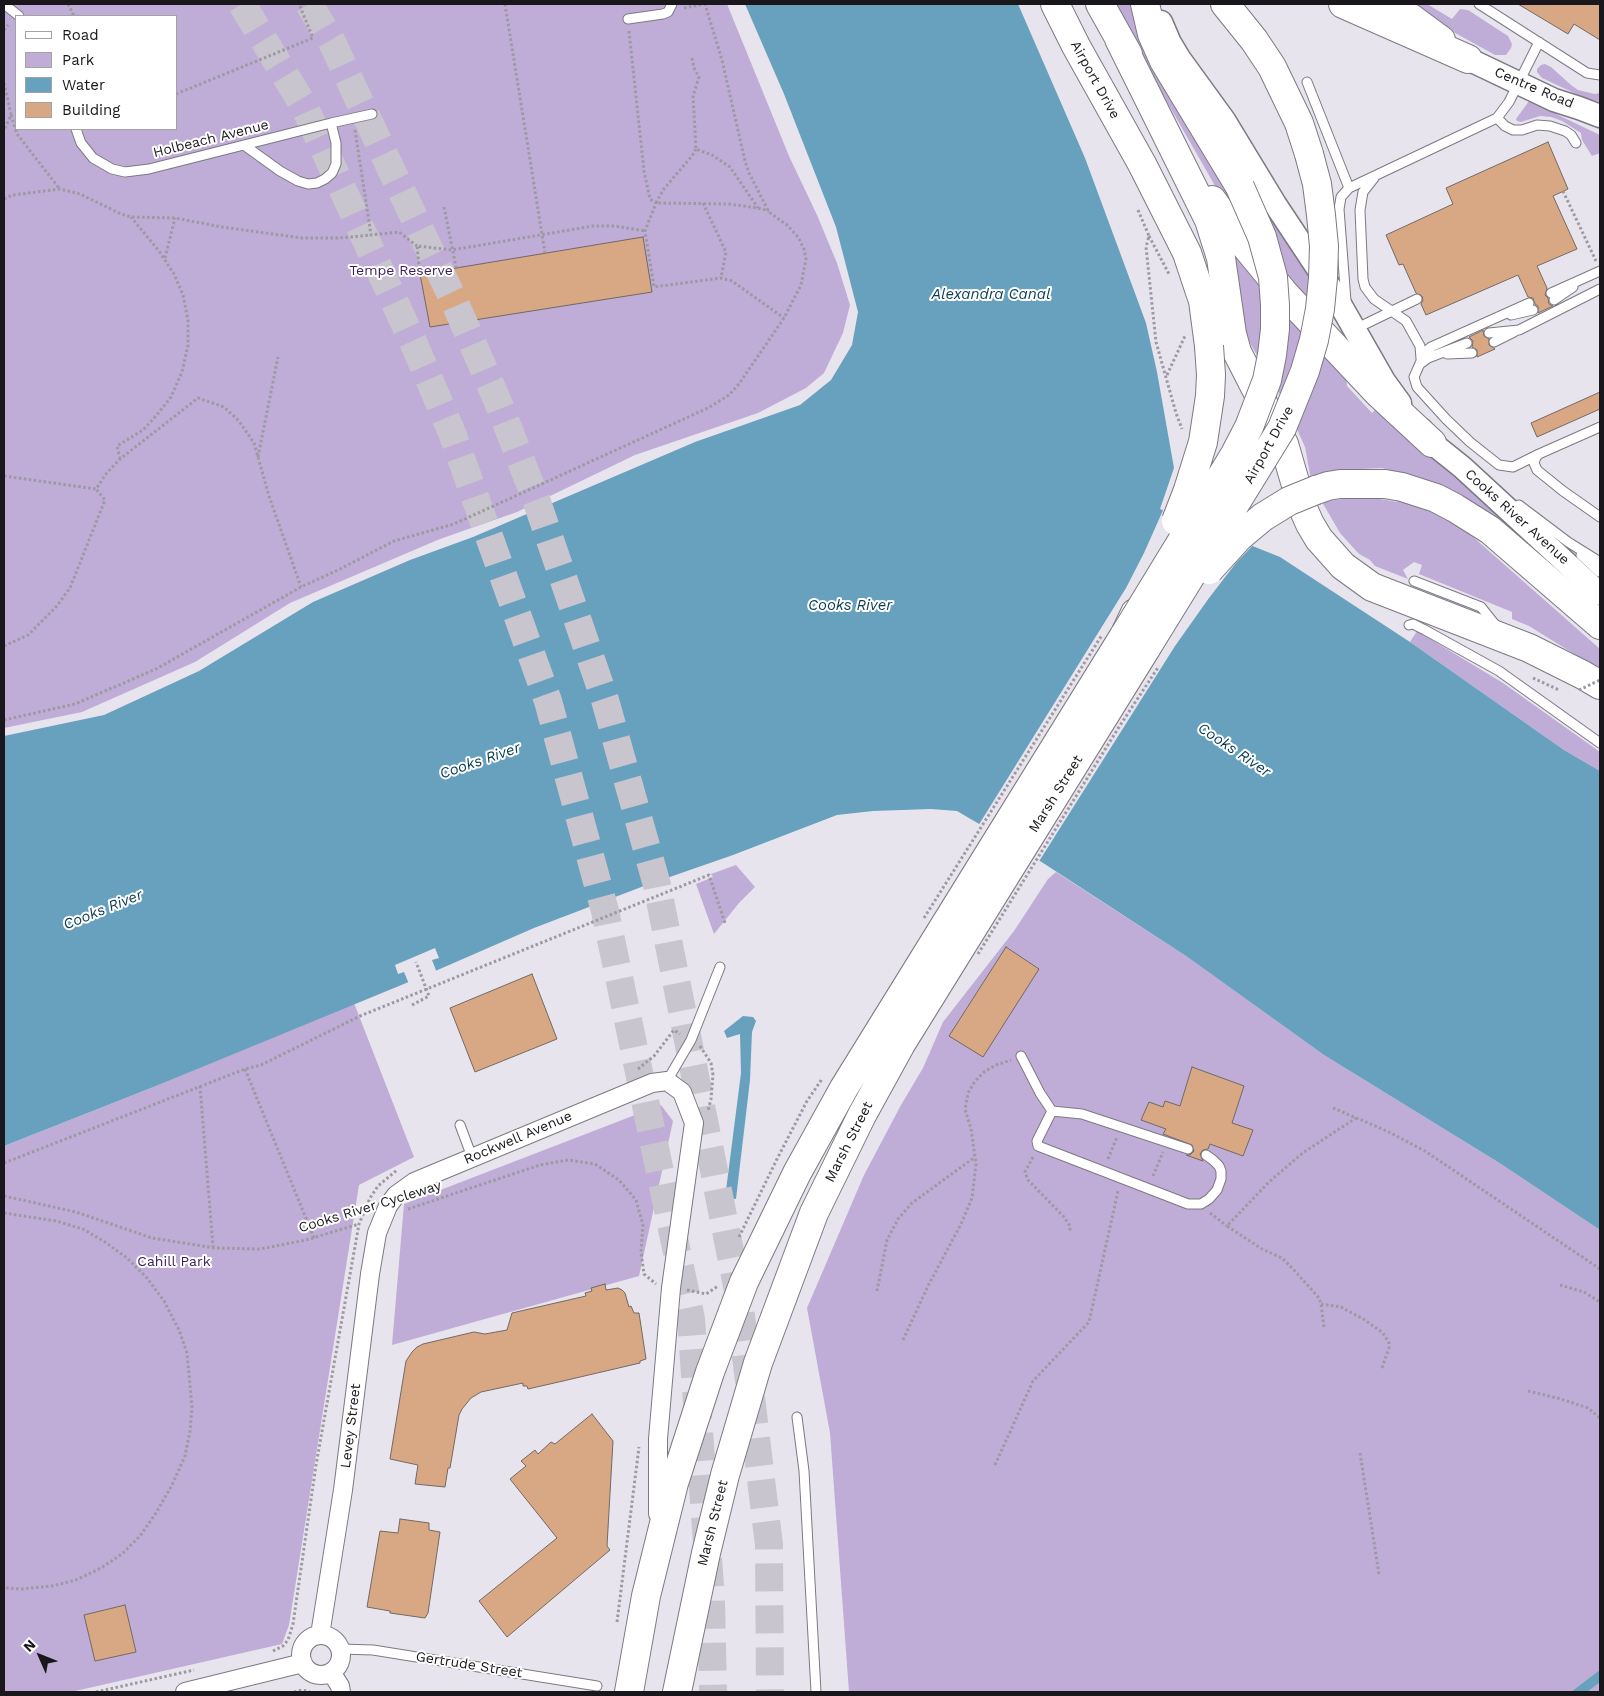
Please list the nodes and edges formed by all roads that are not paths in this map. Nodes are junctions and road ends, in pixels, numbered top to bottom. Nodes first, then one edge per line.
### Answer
1 (4, 4) edge
2 (672, 4) edge
3 (1055, 4) edge
4 (1100, 4) edge
5 (1146, 4) edge
6 (1157, 4) edge
7 (1225, 4) edge
8 (1343, 4) edge
9 (1392, 4) edge
10 (1479, 4) edge
11 (18, 15) edge
12 (628, 19) road end
13 (1119, 39) junction
14 (1539, 42) junction
15 (1468, 59) junction
16 (1600, 75) edge
17 (1307, 82) dead end
18 (1518, 84) junction
19 (372, 114) dead end
20 (1497, 118) junction
21 (1596, 120) edge
22 (331, 123) junction
23 (76, 130) edge
24 (1576, 143) dead end
25 (244, 145) junction
26 (1378, 174) junction
27 (1349, 188) junction
28 (1600, 271) edge
29 (1600, 289) edge
30 (1552, 297) dead end
31 (1417, 299) dead end
32 (1531, 306) dead end
33 (1392, 311) junction
34 (1351, 323) junction
35 (1519, 330) junction
36 (1489, 333) dead end
37 (1494, 342) dead end
38 (1467, 343) dead end
39 (1472, 353) dead end
40 (1439, 355) junction
41 (1419, 363) junction
42 (1600, 427) edge
43 (1432, 443) junction
44 (1539, 454) junction
45 (1462, 467) junction
46 (1600, 517) edge
47 (1414, 581) dead end
48 (1595, 583) edge
49 (1409, 625) dead end
50 (1600, 625) edge
51 (1600, 629) edge
52 (1506, 638) junction
53 (1135, 643) junction
54 (1589, 687) edge
55 (1600, 743) edge
56 (954, 933) junction
57 (720, 967) dead end
58 (1021, 1056) road end
59 (667, 1081) junction
60 (1052, 1111) junction
61 (460, 1125) dead end
62 (1188, 1149) dead end
63 (1206, 1155) dead end
64 (472, 1157) junction
65 (382, 1216) joint
66 (797, 1417) dead end
67 (657, 1547) junction
68 (691, 1620) junction
69 (320, 1635) junction
70 (340, 1649) junction
71 (303, 1664) junction
72 (331, 1672) junction
73 (597, 1686) dead end
74 (185, 1692) edge
75 (342, 1692) edge
76 (629, 1692) edge
77 (666, 1692) edge
78 (677, 1692) edge
79 (816, 1692) edge

1 - 11 lane
2 - 12 lane
3 - 53 main road, Airport Drive, bridge
4 - 13 main road
5 - 53 main road, bridge
6 - 34 street, Cooks River Avenue
7 - 53 main road, Airport Drive, bridge
8 - 15 main road
9 - 15 main road
10 - 14 lane
13 - 43 main road
13 - 52 main road
14 - 16 lane
14 - 18 lane
15 - 18 street, Centre Road
17 - 27 lane
18 - 20 lane
18 - 21 street, Centre Road
19 - 22 lane, Holbeach Avenue
20 - 24 lane
20 - 26 lane
22 - 25 lane, Holbeach Avenue
22 - 25 lane
23 - 25 lane, Holbeach Avenue
26 - 27 lane
26 - 33 lane
27 - 34 lane
28 - 30 lane
29 - 35 lane
31 - 33 lane
32 - 41 lane
33 - 34 lane
33 - 41 lane
34 - 43 street, Cooks River Avenue
35 - 36 lane
35 - 37 lane
38 - 40 lane
39 - 40 lane
40 - 41 lane
41 - 44 lane
42 - 44 lane
43 - 45 street, Cooks River Avenue
44 - 46 lane
45 - 48 street, Cooks River Avenue
45 - 48 lane
47 - 52 lane
48 - 50 main road
48 - 51 main road
48 - 53 main road, bridge
49 - 55 lane
52 - 54 main road
53 - 56 main road, Marsh Street
56 - 67 main road, Marsh Street
56 - 68 main road, Marsh Street
57 - 59 lane
58 - 60 lane
59 - 64 street, Rockwell Avenue
59 - 67 street, Marsh Street
60 - 62 lane
60 - 63 lane
61 - 64 lane
64 - 65 street, Rockwell Avenue
65 - 69 street, Levey Street
66 - 79 lane
67 - 76 main road, Marsh Street
68 - 77 main road
68 - 78 main road, Marsh Street
69 - 70 street
69 - 71 street
70 - 72 street
70 - 73 lane, Gertrude Street
71 - 72 street
71 - 74 street
72 - 75 street

